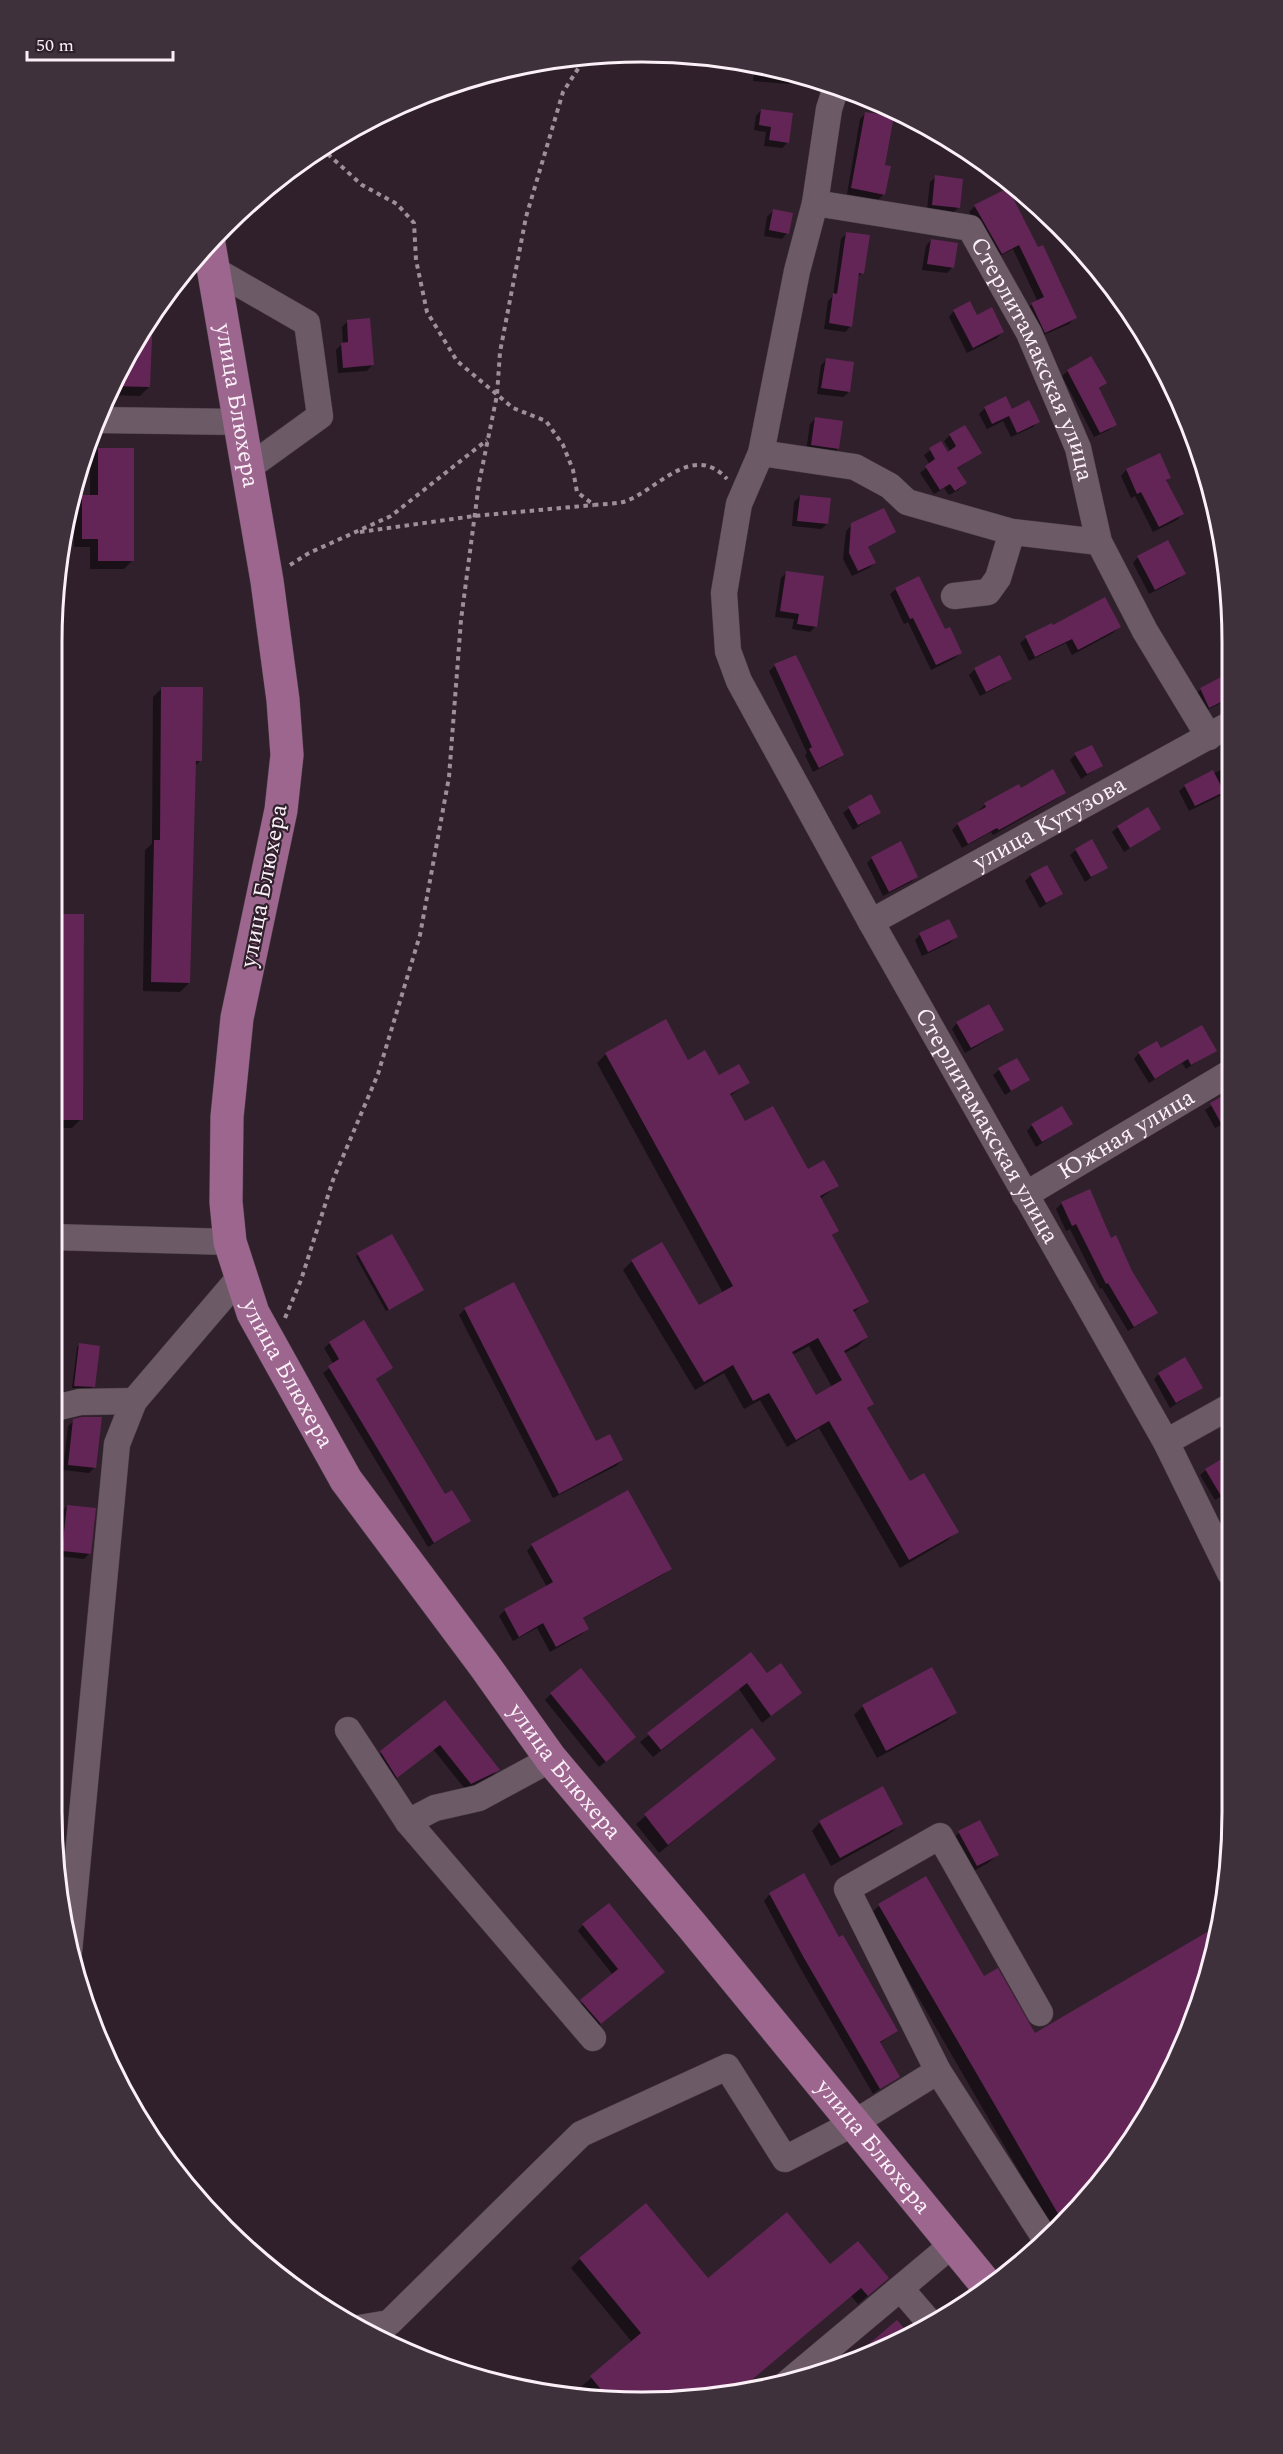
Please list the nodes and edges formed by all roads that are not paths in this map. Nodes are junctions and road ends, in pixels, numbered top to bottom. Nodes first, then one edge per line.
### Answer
1 (834, 94) edge
2 (814, 203) junction
3 (211, 256) edge
4 (106, 420) edge
5 (240, 422) junction
6 (761, 453) junction
7 (248, 468) junction
8 (1012, 532) junction
9 (1099, 542) junction
10 (954, 596) dead end
11 (1218, 731) edge
12 (871, 922) junction
13 (1222, 1078) edge
14 (1025, 1195) junction
15 (62, 1237) edge
16 (230, 1242) junction
17 (240, 1277) junction
18 (134, 1401) junction
19 (62, 1406) edge
20 (1222, 1411) edge
21 (1166, 1442) junction
22 (1222, 1557) edge
23 (348, 1730) dead end
24 (551, 1759) junction
25 (408, 1822) junction
26 (72, 1920) edge
27 (1040, 2013) dead end
28 (593, 2038) dead end
29 (938, 2071) junction
30 (854, 2123) junction
31 (1041, 2233) edge
32 (953, 2244) junction
33 (983, 2281) edge
34 (901, 2289) junction
35 (926, 2318) edge
36 (372, 2326) edge
37 (804, 2369) edge

1 - 2 street, Стерлитамакская улица
2 - 6 street, Стерлитамакская улица
2 - 9 street, Стерлитамакская улица
3 - 5 main road, улица Блюхера
3 - 7 street
4 - 5 street
5 - 7 main road, улица Блюхера
6 - 8 street
6 - 12 street, Стерлитамакская улица
7 - 16 main road, улица Блюхера
8 - 9 street
8 - 10 street
9 - 11 street, Стерлитамакская улица
11 - 12 street, улица Кутузова
12 - 14 street, Стерлитамакская улица
13 - 14 street, Южная улица
14 - 21 street, Стерлитамакская улица
15 - 16 street
16 - 17 main road, улица Блюхера
17 - 18 street
17 - 24 main road, улица Блюхера
18 - 19 street
18 - 26 street
20 - 21 street
21 - 22 street, Стерлитамакская улица
23 - 25 street
24 - 25 street
24 - 30 main road, улица Блюхера
25 - 28 street
27 - 29 street
29 - 30 street
29 - 31 street
30 - 32 main road, улица Блюхера
30 - 36 street
32 - 33 main road, улица Блюхера
32 - 34 street
34 - 35 street
34 - 37 street

